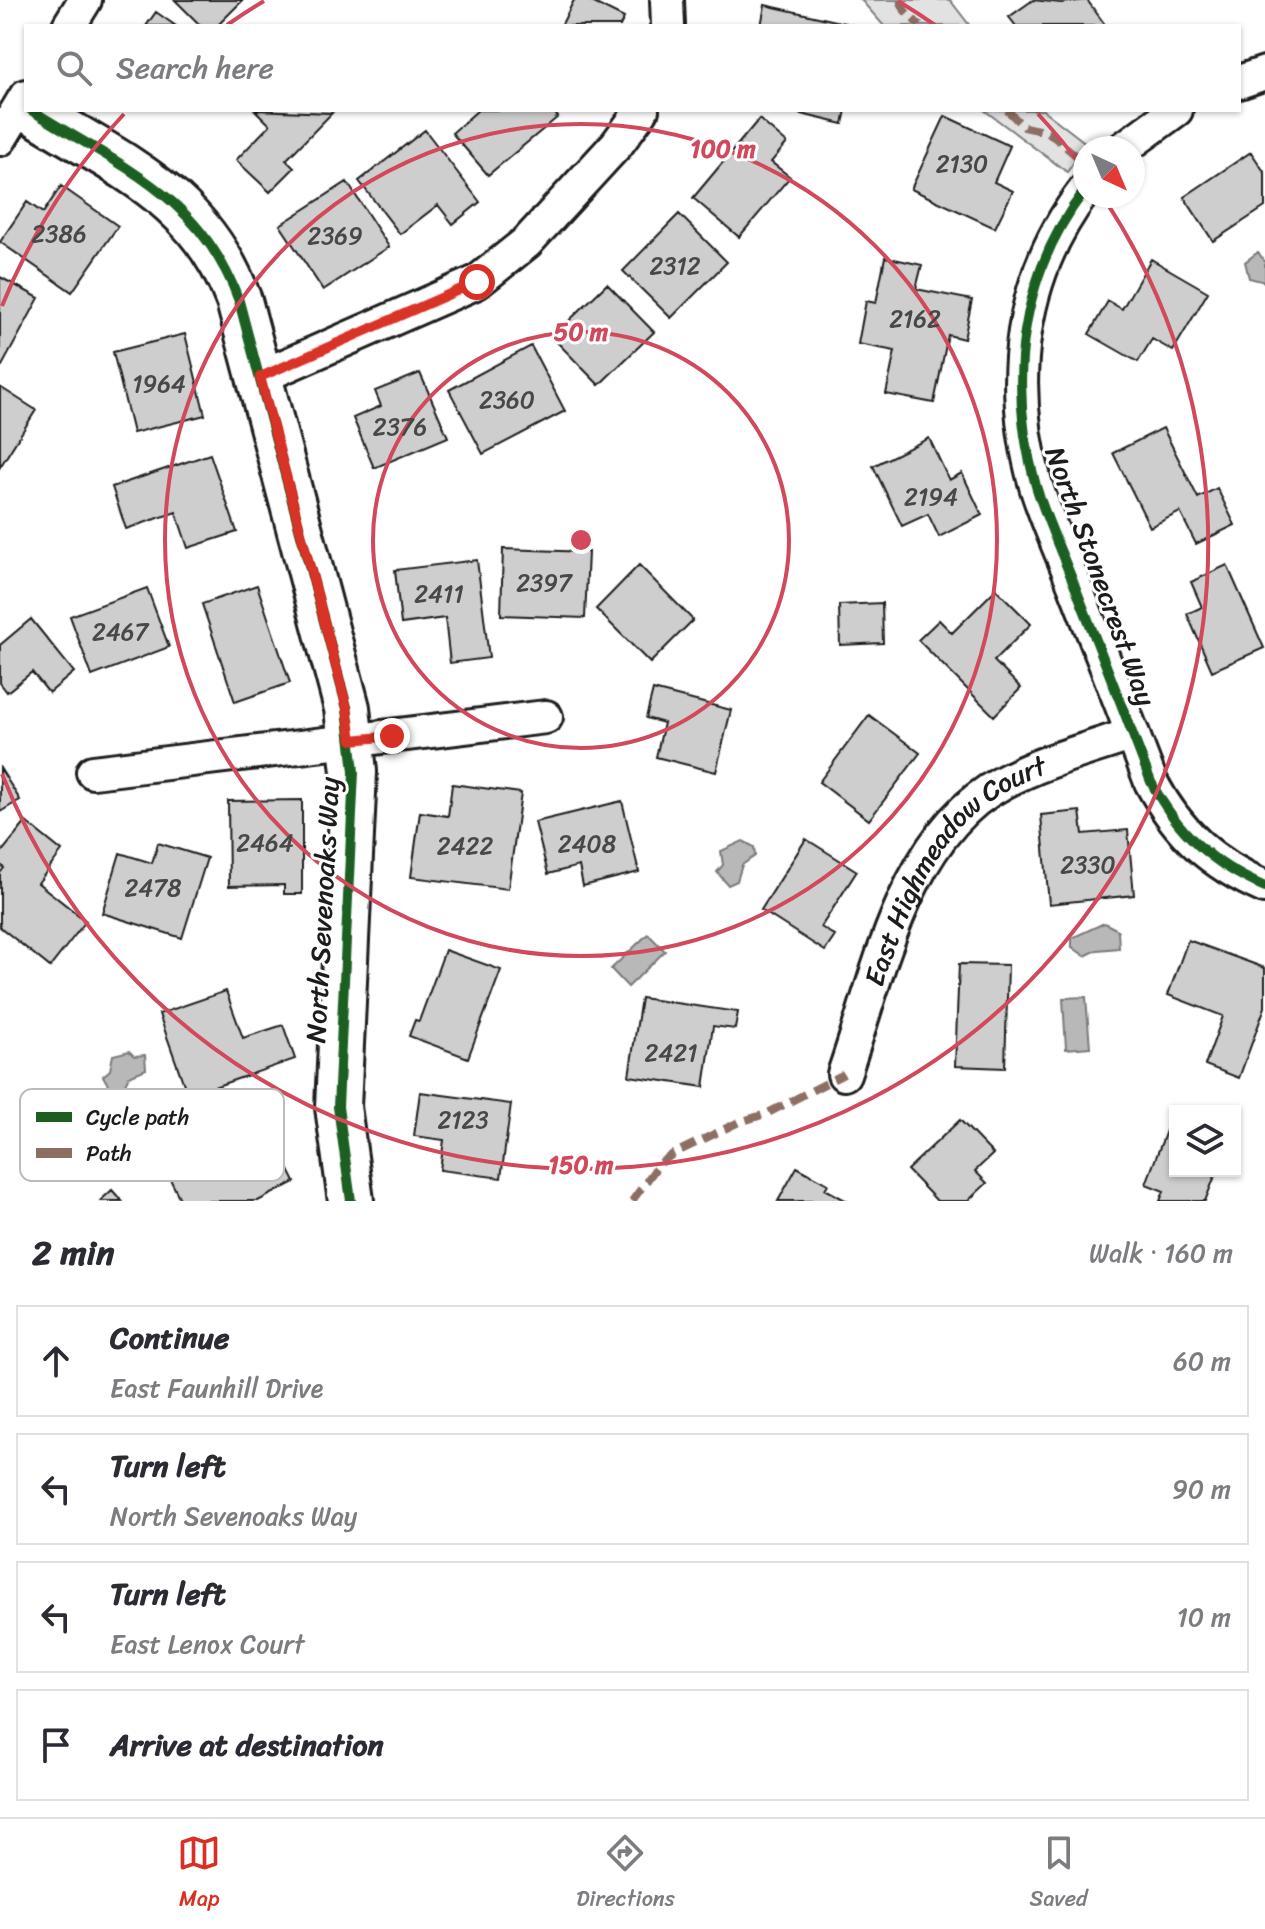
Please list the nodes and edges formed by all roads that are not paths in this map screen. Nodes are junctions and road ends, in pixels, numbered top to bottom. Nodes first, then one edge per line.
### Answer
1 (85, 0) edge
2 (667, 0) edge
3 (70, 24) edge
4 (668, 24) edge
5 (1265, 73) edge
6 (1241, 81) edge
7 (17, 108) edge
8 (641, 112) edge
9 (1173, 112) edge
10 (1140, 136) edge
11 (1074, 208) edge
12 (260, 377) junction
13 (546, 717) dead end
14 (1133, 734) junction
15 (352, 740) junction
16 (93, 772) dead end
17 (1265, 887) edge
18 (844, 1074) dead end
19 (351, 1201) edge

1 - 3 street
2 - 4 street
5 - 6 street
7 - 12 street, North Sevenoaks Way
8 - 12 street
9 - 10 street
11 - 14 street, North Stonecrest Way
12 - 15 street, North Sevenoaks Way
13 - 15 street
14 - 17 street, North Stonecrest Way
14 - 18 street, East Highmeadow Court
15 - 16 street
15 - 19 street, North Sevenoaks Way

